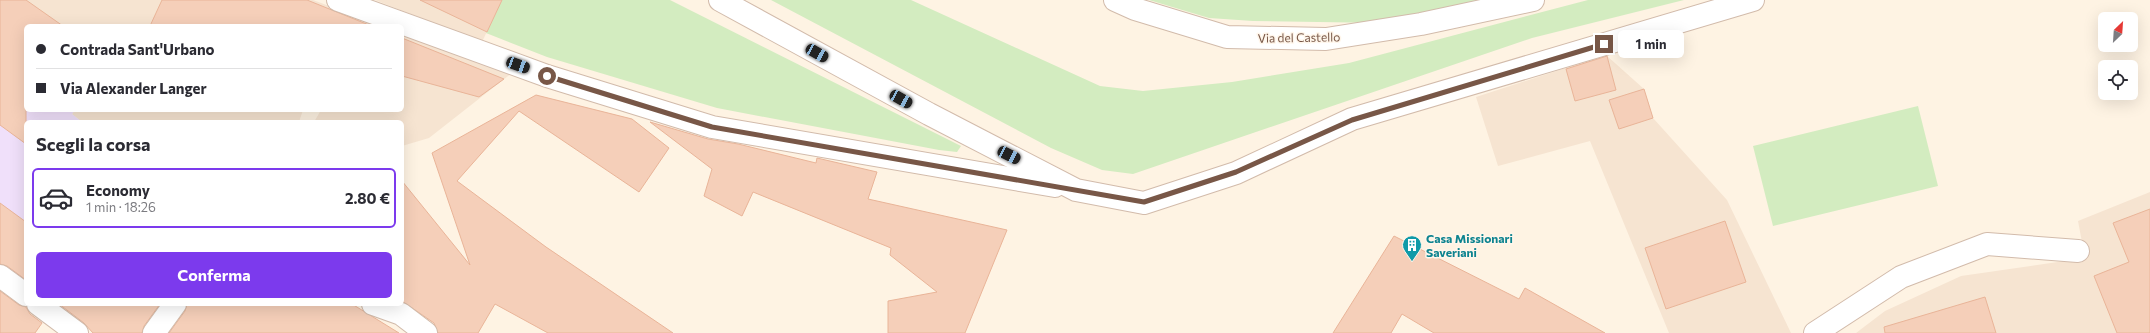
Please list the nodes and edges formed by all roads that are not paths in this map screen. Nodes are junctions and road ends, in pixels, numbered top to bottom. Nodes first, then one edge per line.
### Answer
1 (338, 0) edge
2 (720, 0) edge
3 (1115, 0) edge
4 (1533, 0) edge
5 (1753, 0) edge
6 (1076, 190) junction
7 (2078, 251) dead end
8 (0, 276) edge
9 (24, 294) edge
10 (41, 306) edge
11 (174, 306) edge
12 (378, 306) edge
13 (77, 333) edge
14 (154, 333) edge
15 (426, 333) edge
16 (1815, 333) edge

1 - 6 street
2 - 6 street
3 - 4 street, Via del Castello
5 - 6 street
7 - 16 street
8 - 9 street
10 - 13 street
11 - 14 street
12 - 15 street

